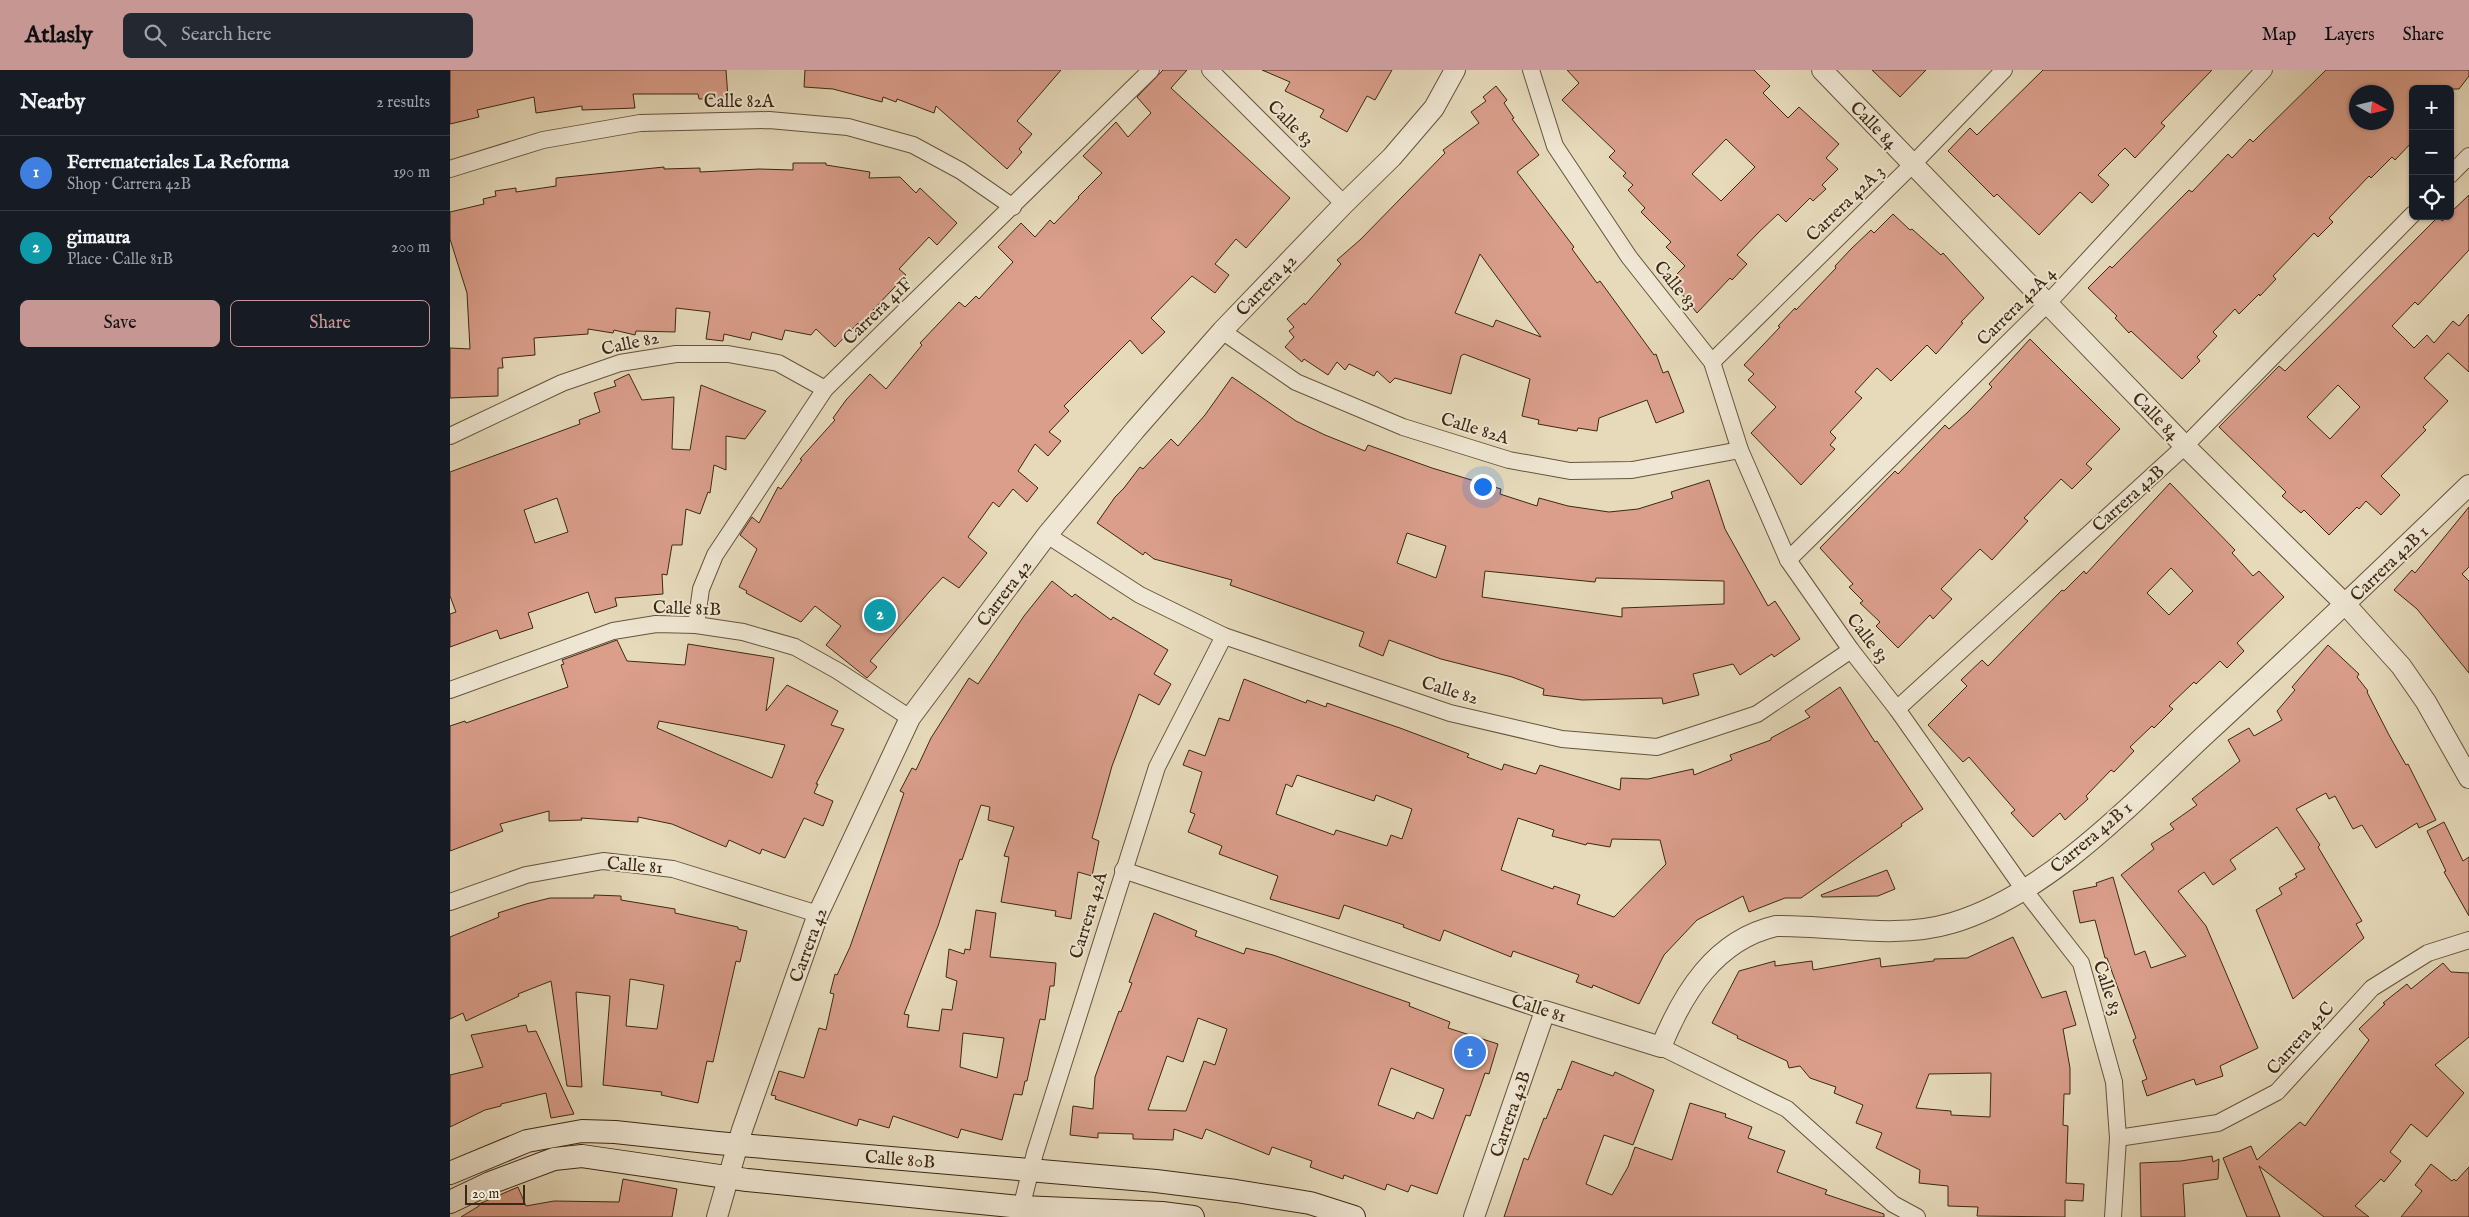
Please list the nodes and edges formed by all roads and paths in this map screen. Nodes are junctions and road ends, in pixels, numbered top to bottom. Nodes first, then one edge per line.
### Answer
1 (1151, 70) edge
2 (1210, 70) edge
3 (1455, 70) edge
4 (1522, 70) edge
5 (1531, 70) edge
6 (1822, 70) edge
7 (2004, 70) edge
8 (2264, 70) edge
9 (1536, 91) junction
10 (2469, 156) edge
11 (1912, 165) junction
12 (450, 169) edge
13 (2454, 171) edge
14 (1344, 204) junction
15 (1013, 207) junction
16 (2409, 218) edge
17 (2048, 304) junction
18 (1222, 331) junction
19 (1712, 362) junction
20 (825, 389) junction
21 (450, 436) edge
22 (2185, 446) junction
23 (1740, 450) junction
24 (2469, 485) edge
25 (1047, 535) junction
26 (1788, 560) junction
27 (2346, 604) junction
28 (696, 625) junction
29 (1224, 636) junction
30 (1851, 650) junction
31 (450, 690) edge
32 (1897, 708) junction
33 (910, 718) junction
34 (2469, 778) edge
35 (1123, 870) junction
36 (2025, 891) junction
37 (450, 902) edge
38 (818, 914) junction
39 (2469, 940) edge
40 (1545, 1011) junction
41 (1661, 1047) junction
42 (2118, 1138) junction
43 (737, 1145) junction
44 (1030, 1171) junction
45 (450, 1172) edge
46 (728, 1178) junction
47 (450, 1202) edge
48 (1020, 1212) edge
49 (718, 1217) edge
50 (1193, 1217) edge
51 (1354, 1217) edge
52 (1474, 1217) edge
53 (1917, 1217) edge
54 (2113, 1217) edge

1 - 15 street, Carrera 41F
2 - 14 street, Calle 83
3 - 14 street, Carrera 42
4 - 9 street, Calle 83
5 - 9 street, Calle 83
6 - 11 street, Calle 84
7 - 11 street, Carrera 42A 3
8 - 17 street, Carrera 42A 4
9 - 19 street, Calle 83
10 - 13 street
11 - 17 street, Calle 84
11 - 19 street, Carrera 42A 3
12 - 15 street, Calle 82A
14 - 18 street, Carrera 42
15 - 20 street, Carrera 41F
16 - 22 street, Carrera 42B
17 - 22 street, Calle 84
17 - 26 street, Carrera 42A 4
18 - 23 street, Calle 82A
18 - 25 street, Carrera 42
19 - 23 street, Calle 83
20 - 21 street, Calle 82
20 - 28 street, Carrera 41F
22 - 27 street, Calle 84
22 - 32 street, Carrera 42B
23 - 26 street, Calle 83
24 - 27 street, Carrera 42B 1
25 - 29 street, Calle 82
25 - 33 street, Carrera 42
26 - 30 street, Calle 83
27 - 34 street, Calle 84
27 - 36 street, Carrera 42B 1
28 - 31 street, Calle 81B
28 - 33 street, Calle 81B
29 - 30 street, Calle 82
29 - 35 street, Carrera 42A
30 - 32 street, Calle 83
32 - 36 street, Calle 83
33 - 38 street, Carrera 42
35 - 40 street, Calle 81
35 - 44 street, Carrera 42A
36 - 41 street, Carrera 42B 1
36 - 42 street, Calle 83
37 - 38 street, Calle 81
38 - 43 street, Carrera 42
39 - 42 street, Carrera 42C
40 - 41 street, Calle 81
40 - 52 street, Carrera 42B
41 - 53 street, Calle 81
42 - 54 street, Calle 83
43 - 44 main road, Calle 80B
43 - 45 main road, Calle 80B
43 - 46 street, Carrera 42
44 - 48 street, Carrera 42A
44 - 51 main road, Calle 80B
46 - 47 main road, Calle 80B
46 - 48 main road, Calle 80B
46 - 49 street, Carrera 42
48 - 50 main road, Calle 80B

